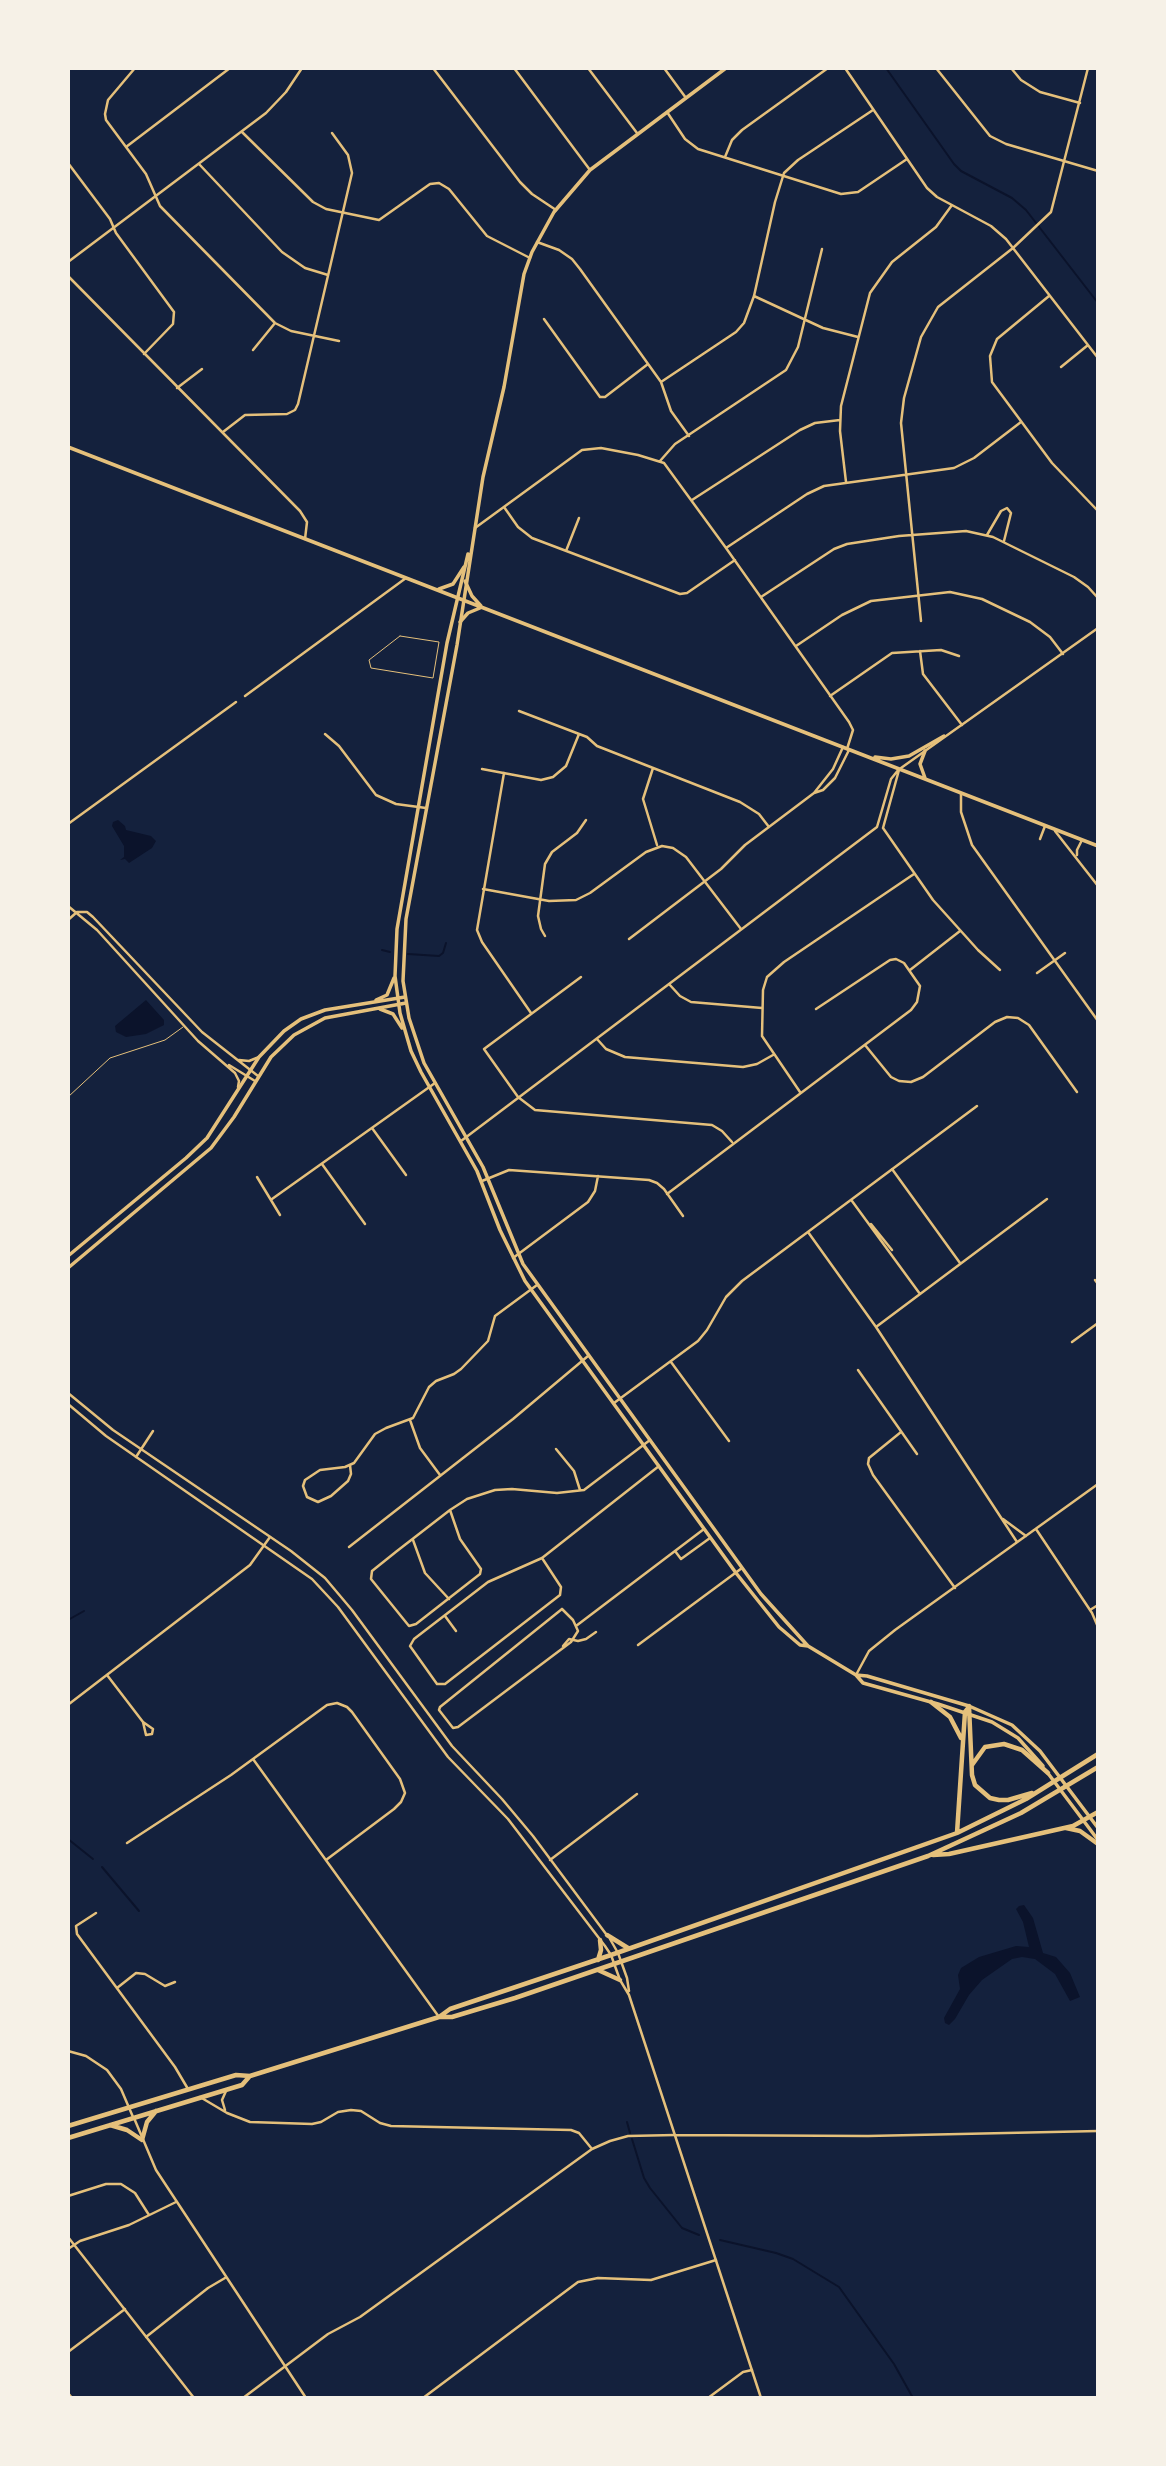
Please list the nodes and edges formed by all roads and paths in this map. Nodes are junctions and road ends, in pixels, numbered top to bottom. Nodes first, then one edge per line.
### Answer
1 (135, 68) edge
2 (230, 68) edge
3 (302, 68) edge
4 (433, 68) edge
5 (514, 68) edge
6 (589, 68) edge
7 (664, 68) edge
8 (726, 68) edge
9 (828, 68) edge
10 (845, 68) edge
11 (936, 68) edge
12 (1011, 68) edge
13 (1088, 68) edge
14 (686, 98) junction
15 (1080, 103) junction
16 (873, 110) junction
17 (667, 111) junction
18 (242, 132) junction
19 (332, 133) dead end
20 (637, 133) junction
21 (126, 147) junction
22 (725, 157) junction
23 (907, 159) junction
24 (1065, 162) junction
25 (68, 163) edge
26 (199, 164) junction
27 (590, 170) junction
28 (1098, 172) edge
29 (783, 176) junction
30 (156, 197) junction
31 (952, 205) junction
32 (556, 210) junction
33 (342, 214) junction
34 (114, 228) junction
35 (537, 242) junction
36 (1013, 248) junction
37 (822, 249) dead end
38 (530, 258) junction
39 (68, 262) edge
40 (328, 275) junction
41 (68, 276) edge
42 (1049, 295) junction
43 (754, 296) junction
44 (544, 319) dead end
45 (805, 319) junction
46 (275, 323) junction
47 (314, 336) junction
48 (858, 337) junction
49 (339, 341) dead end
50 (1088, 345) junction
51 (253, 350) dead end
52 (144, 354) junction
53 (1098, 358) edge
54 (648, 364) junction
55 (1061, 367) dead end
56 (202, 369) dead end
57 (661, 382) junction
58 (177, 388) junction
59 (840, 419) junction
60 (1021, 422) junction
61 (222, 432) junction
62 (689, 436) junction
63 (68, 447) edge
64 (660, 461) junction
65 (905, 475) junction
66 (845, 482) junction
67 (692, 500) junction
68 (504, 506) junction
69 (1098, 510) edge
70 (579, 518) dead end
71 (474, 528) junction
72 (911, 535) junction
73 (987, 535) junction
74 (305, 539) junction
75 (1003, 542) junction
76 (726, 548) junction
77 (566, 551) junction
78 (735, 559) junction
79 (464, 567) junction
80 (405, 578) junction
81 (465, 581) junction
82 (435, 589) junction
83 (918, 594) junction
84 (761, 597) junction
85 (457, 598) junction
86 (1098, 598) edge
87 (462, 600) junction
88 (483, 607) junction
89 (921, 621) dead end
90 (460, 622) junction
91 (1098, 628) edge
92 (439, 642) junction
93 (447, 643) junction
94 (457, 645) junction
95 (796, 646) junction
96 (920, 651) junction
97 (1063, 654) junction
98 (959, 656) dead end
99 (245, 696) dead end
100 (830, 696) junction
101 (236, 702) dead end
102 (519, 711) dead end
103 (962, 725) junction
104 (325, 734) dead end
105 (579, 734) junction
106 (944, 736) junction
107 (432, 737) junction
108 (439, 737) junction
109 (846, 749) junction
110 (925, 751) junction
111 (864, 756) junction
112 (653, 768) junction
113 (482, 769) dead end
114 (899, 769) junction
115 (504, 773) junction
116 (926, 780) junction
117 (814, 793) junction
118 (961, 793) junction
119 (419, 807) junction
120 (426, 808) junction
121 (586, 820) dead end
122 (68, 824) edge
123 (1045, 826) junction
124 (769, 827) junction
125 (877, 827) junction
126 (883, 828) junction
127 (1053, 829) junction
128 (1040, 839) dead end
129 (1082, 840) junction
130 (658, 846) junction
131 (1098, 846) edge
132 (1078, 858) junction
133 (914, 873) junction
134 (705, 882) junction
135 (1098, 886) edge
136 (483, 889) junction
137 (539, 899) junction
138 (68, 906) edge
139 (77, 912) junction
140 (68, 920) edge
141 (741, 929) junction
142 (961, 931) junction
143 (545, 936) dead end
144 (629, 939) dead end
145 (1065, 953) dead end
146 (1054, 961) junction
147 (910, 970) junction
148 (1000, 970) dead end
149 (1037, 973) dead end
150 (395, 976) junction
151 (581, 977) dead end
152 (669, 984) junction
153 (405, 997) junction
154 (398, 998) junction
155 (369, 1002) junction
156 (406, 1003) junction
157 (399, 1004) junction
158 (376, 1008) junction
159 (762, 1008) junction
160 (816, 1009) dead end
161 (531, 1013) junction
162 (191, 1020) junction
163 (1098, 1021) edge
164 (184, 1026) junction
165 (406, 1035) junction
166 (596, 1038) junction
167 (865, 1045) junction
168 (230, 1055) junction
169 (773, 1055) junction
170 (259, 1057) junction
171 (223, 1062) junction
172 (250, 1070) junction
173 (247, 1076) junction
174 (258, 1076) junction
175 (255, 1081) junction
176 (435, 1083) junction
177 (429, 1087) junction
178 (1077, 1092) dead end
179 (236, 1093) junction
180 (801, 1093) junction
181 (68, 1097) edge
182 (518, 1097) junction
183 (977, 1106) dead end
184 (372, 1128) junction
185 (466, 1137) junction
186 (461, 1141) junction
187 (733, 1143) junction
188 (322, 1164) junction
189 (892, 1169) junction
190 (406, 1175) dead end
191 (598, 1176) junction
192 (257, 1177) dead end
193 (488, 1179) junction
194 (482, 1181) junction
195 (667, 1194) junction
196 (271, 1199) junction
197 (1047, 1199) dead end
198 (851, 1200) junction
199 (280, 1215) dead end
200 (683, 1216) dead end
201 (365, 1224) dead end
202 (808, 1233) junction
203 (892, 1250) dead end
204 (519, 1254) junction
205 (68, 1256) edge
206 (513, 1259) junction
207 (961, 1264) junction
208 (68, 1268) edge
209 (537, 1285) junction
210 (531, 1289) junction
211 (920, 1294) junction
212 (1098, 1323) edge
213 (876, 1327) junction
214 (1072, 1342) dead end
215 (588, 1356) junction
216 (582, 1360) junction
217 (671, 1362) junction
218 (858, 1370) dead end
219 (68, 1393) edge
220 (619, 1399) junction
221 (614, 1403) junction
222 (68, 1404) edge
223 (410, 1420) junction
224 (153, 1431) dead end
225 (901, 1432) junction
226 (650, 1440) junction
227 (729, 1441) dead end
228 (644, 1445) junction
229 (556, 1449) dead end
230 (141, 1450) junction
231 (917, 1454) dead end
232 (136, 1457) junction
233 (350, 1465) junction
234 (659, 1466) junction
235 (440, 1476) junction
236 (1098, 1484) edge
237 (580, 1490) junction
238 (450, 1510) junction
239 (1001, 1517) junction
240 (704, 1529) junction
241 (1036, 1529) junction
242 (1026, 1536) junction
243 (270, 1537) junction
244 (710, 1537) junction
245 (412, 1539) junction
246 (1017, 1542) junction
247 (265, 1544) junction
248 (349, 1547) dead end
249 (675, 1551) junction
250 (542, 1558) junction
251 (742, 1568) junction
252 (736, 1573) junction
253 (955, 1588) junction
254 (449, 1599) junction
255 (1098, 1605) edge
256 (1090, 1610) junction
257 (445, 1616) junction
258 (576, 1626) junction
259 (1098, 1627) edge
260 (456, 1631) dead end
261 (596, 1632) dead end
262 (572, 1638) junction
263 (638, 1644) dead end
264 (808, 1646) junction
265 (107, 1675) junction
266 (856, 1675) junction
267 (931, 1702) junction
268 (69, 1704) edge
269 (969, 1706) junction
270 (968, 1713) junction
271 (143, 1722) dead end
272 (962, 1740) junction
273 (1098, 1754) edge
274 (253, 1759) junction
275 (972, 1766) junction
276 (1098, 1767) edge
277 (1048, 1773) junction
278 (1036, 1792) junction
279 (637, 1794) dead end
280 (1098, 1812) edge
281 (1088, 1816) junction
282 (1082, 1820) junction
283 (1065, 1828) junction
284 (1098, 1828) edge
285 (957, 1833) junction
286 (1098, 1842) edge
287 (127, 1843) dead end
288 (928, 1856) junction
289 (326, 1860) junction
290 (550, 1860) junction
291 (96, 1913) dead end
292 (607, 1935) junction
293 (600, 1940) junction
294 (628, 1949) junction
295 (618, 1953) junction
296 (611, 1955) junction
297 (598, 1960) junction
298 (621, 1962) junction
299 (614, 1965) junction
300 (598, 1970) junction
301 (620, 1980) junction
302 (174, 1982) dead end
303 (117, 1988) junction
304 (629, 1995) junction
305 (439, 2017) junction
306 (68, 2051) edge
307 (250, 2076) junction
308 (188, 2089) junction
309 (228, 2089) junction
310 (200, 2098) junction
311 (129, 2106) junction
312 (157, 2110) junction
313 (227, 2113) junction
314 (133, 2118) junction
315 (110, 2125) junction
316 (68, 2126) edge
317 (1098, 2131) edge
318 (675, 2135) junction
319 (68, 2138) edge
320 (142, 2140) junction
321 (592, 2149) junction
322 (68, 2196) edge
323 (176, 2202) junction
324 (150, 2216) junction
325 (68, 2236) edge
326 (75, 2245) junction
327 (68, 2249) edge
328 (716, 2260) junction
329 (225, 2278) junction
330 (125, 2309) junction
331 (146, 2337) junction
332 (68, 2352) edge
333 (284, 2367) junction
334 (752, 2370) junction
335 (68, 2393) edge
336 (72, 2398) edge
337 (194, 2398) edge
338 (243, 2398) edge
339 (306, 2398) edge
340 (423, 2398) edge
341 (708, 2398) edge
342 (761, 2398) edge

1 - 21 street
2 - 21 street
3 - 18 street
4 - 32 street
5 - 27 street
6 - 20 street
7 - 14 street
8 - 14 main road
9 - 22 street
10 - 16 street
11 - 24 street
12 - 15 street
13 - 15 street
14 - 17 main road
15 - 24 street
16 - 23 street
16 - 29 street
17 - 20 main road
17 - 22 street
18 - 26 street
18 - 33 street
19 - 33 street
20 - 27 main road
21 - 30 street
22 - 29 street
23 - 29 street
23 - 31 street
24 - 28 street
24 - 36 street
25 - 34 street
26 - 30 street
26 - 40 street
27 - 32 main road
29 - 43 street
30 - 34 street
30 - 46 street
31 - 36 street
31 - 48 street
32 - 35 main road
33 - 38 street
33 - 40 street
34 - 39 street
34 - 52 street
35 - 38 main road
35 - 54 street
36 - 42 street
36 - 65 street
37 - 45 street
38 - 71 main road
40 - 47 street
41 - 52 street
42 - 50 street
42 - 60 street
43 - 45 street
43 - 57 street
44 - 54 street
45 - 48 street
45 - 62 street
46 - 47 street
46 - 51 street
47 - 49 street
47 - 61 street
48 - 59 street
50 - 53 street
50 - 55 street
52 - 58 street
54 - 57 street
56 - 58 street
57 - 62 street
58 - 61 street
59 - 66 street
59 - 67 street
60 - 65 street
60 - 69 street
61 - 74 street
62 - 64 street
63 - 74 main road
64 - 67 street
64 - 68 street
65 - 66 street
65 - 72 street
66 - 76 street
67 - 76 street
68 - 71 street
68 - 77 street
70 - 77 street
71 - 79 main road
71 - 81 main road
72 - 73 street
72 - 83 street
72 - 84 street
73 - 75 street
73 - 75 street
74 - 80 main road
75 - 86 street
76 - 78 street
77 - 78 street
78 - 84 street
79 - 82 main road
79 - 85 main road
80 - 82 main road
80 - 99 street
81 - 87 main road
81 - 88 main road
82 - 85 main road
83 - 89 street
83 - 95 street
83 - 97 street
84 - 95 street
85 - 87 main road
85 - 93 main road
87 - 88 main road
87 - 90 main road
88 - 90 main road
88 - 109 main road
90 - 94 main road
91 - 97 street
92 - 92 lane
92 - 93 lane
93 - 94 street
93 - 107 main road
94 - 108 main road
95 - 100 street
96 - 98 street
96 - 100 street
96 - 103 street
97 - 103 street
100 - 109 street
101 - 122 street
102 - 105 street
103 - 106 street
104 - 119 street
105 - 112 street
105 - 115 street
106 - 110 street
106 - 111 main road
107 - 108 street
107 - 119 main road
108 - 120 main road
109 - 111 main road
109 - 117 street
109 - 117 street
110 - 114 street
110 - 116 main road
111 - 114 main road
112 - 124 street
112 - 130 street
113 - 115 street
114 - 116 main road
114 - 125 street
114 - 126 street
115 - 136 street
116 - 118 main road
117 - 124 street
118 - 123 main road
118 - 146 street
119 - 120 street
119 - 150 main road
120 - 153 main road
121 - 137 street
123 - 127 main road
123 - 128 street
124 - 134 street
125 - 126 street
125 - 141 street
126 - 133 street
127 - 129 main road
127 - 132 street
129 - 131 main road
129 - 132 street
130 - 134 street
130 - 137 street
132 - 135 street
133 - 142 street
133 - 159 street
134 - 141 street
134 - 144 street
136 - 137 street
136 - 161 street
137 - 143 street
138 - 139 street
139 - 140 street
139 - 162 street
139 - 164 street
141 - 152 street
142 - 147 street
142 - 148 street
145 - 146 street
146 - 149 street
146 - 163 street
147 - 160 street
147 - 167 street
150 - 154 main road
150 - 155 main road
151 - 161 street
152 - 159 street
152 - 166 street
153 - 154 main road
153 - 156 main road
154 - 155 main road
154 - 157 main road
155 - 170 main road
156 - 157 main road
156 - 176 main road
157 - 158 main road
157 - 165 main road
158 - 165 main road
158 - 174 main road
159 - 169 street
161 - 182 street
162 - 164 lane
162 - 168 street
164 - 171 street
164 - 181 lane
165 - 177 main road
166 - 169 street
166 - 182 street
167 - 178 street
167 - 180 street
168 - 170 street
168 - 172 street
169 - 180 street
170 - 172 main road
171 - 173 street
171 - 179 street
172 - 173 main road
172 - 174 street
173 - 175 street
173 - 179 main road
174 - 175 main road
175 - 208 main road
176 - 177 street
176 - 185 main road
177 - 184 street
177 - 186 main road
179 - 205 main road
180 - 187 street
182 - 185 street
182 - 187 street
183 - 189 street
184 - 188 street
184 - 190 street
185 - 186 street
185 - 193 main road
186 - 194 main road
187 - 195 street
188 - 196 street
188 - 201 street
189 - 198 street
189 - 207 street
191 - 193 street
191 - 195 street
191 - 204 street
192 - 196 street
193 - 194 street
193 - 204 main road
194 - 206 main road
195 - 200 street
196 - 199 street
197 - 207 street
198 - 202 street
198 - 203 street
198 - 211 street
202 - 213 street
202 - 217 street
204 - 206 street
204 - 209 main road
206 - 210 main road
207 - 211 street
209 - 210 street
209 - 215 main road
210 - 216 main road
210 - 223 street
211 - 213 street
212 - 214 street
213 - 239 street
215 - 216 street
215 - 220 main road
216 - 221 main road
216 - 235 street
217 - 220 street
217 - 227 street
218 - 225 street
219 - 230 street
220 - 221 street
220 - 226 main road
221 - 228 main road
222 - 232 street
223 - 233 street
223 - 235 street
224 - 230 street
225 - 231 street
225 - 253 street
226 - 228 street
226 - 251 main road
228 - 234 main road
228 - 237 street
229 - 237 street
230 - 232 street
230 - 243 street
232 - 247 street
233 - 233 street
234 - 240 main road
234 - 250 street
235 - 248 street
236 - 241 street
237 - 238 street
238 - 245 street
238 - 254 street
239 - 242 street
239 - 246 street
240 - 244 main road
240 - 249 street
241 - 242 street
241 - 256 street
242 - 246 street
243 - 247 street
243 - 290 street
244 - 249 street
244 - 252 main road
245 - 254 street
245 - 254 street
246 - 253 street
247 - 265 street
247 - 293 street
249 - 258 street
250 - 257 street
250 - 257 street
251 - 252 street
251 - 264 main road
252 - 263 street
252 - 264 main road
253 - 266 street
255 - 256 street
256 - 259 street
257 - 260 street
258 - 262 street
258 - 262 street
261 - 262 street
264 - 266 main road
265 - 268 street
265 - 271 street
266 - 267 main road
266 - 269 main road
267 - 270 main road
267 - 272 highway
269 - 270 highway
269 - 281 main road
270 - 272 highway
270 - 275 highway
270 - 277 main road
272 - 285 highway
273 - 278 highway
274 - 287 street
274 - 289 street
274 - 289 street
275 - 277 highway
275 - 278 highway
276 - 288 highway
277 - 282 main road
278 - 285 highway
279 - 290 street
280 - 281 highway
281 - 282 highway
281 - 284 main road
282 - 283 highway
282 - 286 main road
283 - 286 highway
283 - 288 highway
285 - 294 highway
288 - 298 highway
289 - 305 street
290 - 292 street
291 - 303 street
292 - 294 highway
292 - 295 street
293 - 296 street
293 - 297 highway
294 - 295 highway
295 - 296 highway
295 - 298 street
296 - 297 highway
296 - 299 street
297 - 305 highway
298 - 299 highway
298 - 304 street
299 - 300 highway
299 - 301 street
300 - 301 highway
300 - 305 highway
301 - 304 street
302 - 303 street
303 - 308 street
304 - 318 street
305 - 307 highway
306 - 311 street
307 - 308 highway
307 - 309 highway
308 - 311 highway
309 - 310 highway
309 - 313 street
310 - 312 highway
310 - 313 street
311 - 314 street
311 - 316 highway
312 - 314 highway
312 - 320 highway
313 - 321 street
314 - 315 highway
314 - 320 street
315 - 319 highway
315 - 320 highway
317 - 318 street
318 - 321 street
318 - 328 street
320 - 323 street
321 - 333 street
322 - 324 street
323 - 324 street
323 - 329 street
324 - 326 street
325 - 326 street
326 - 327 street
326 - 330 street
328 - 334 street
328 - 340 street
329 - 331 street
329 - 333 street
330 - 331 street
330 - 332 street
331 - 337 street
333 - 338 street
333 - 339 street
334 - 341 street
334 - 342 street
335 - 336 street

